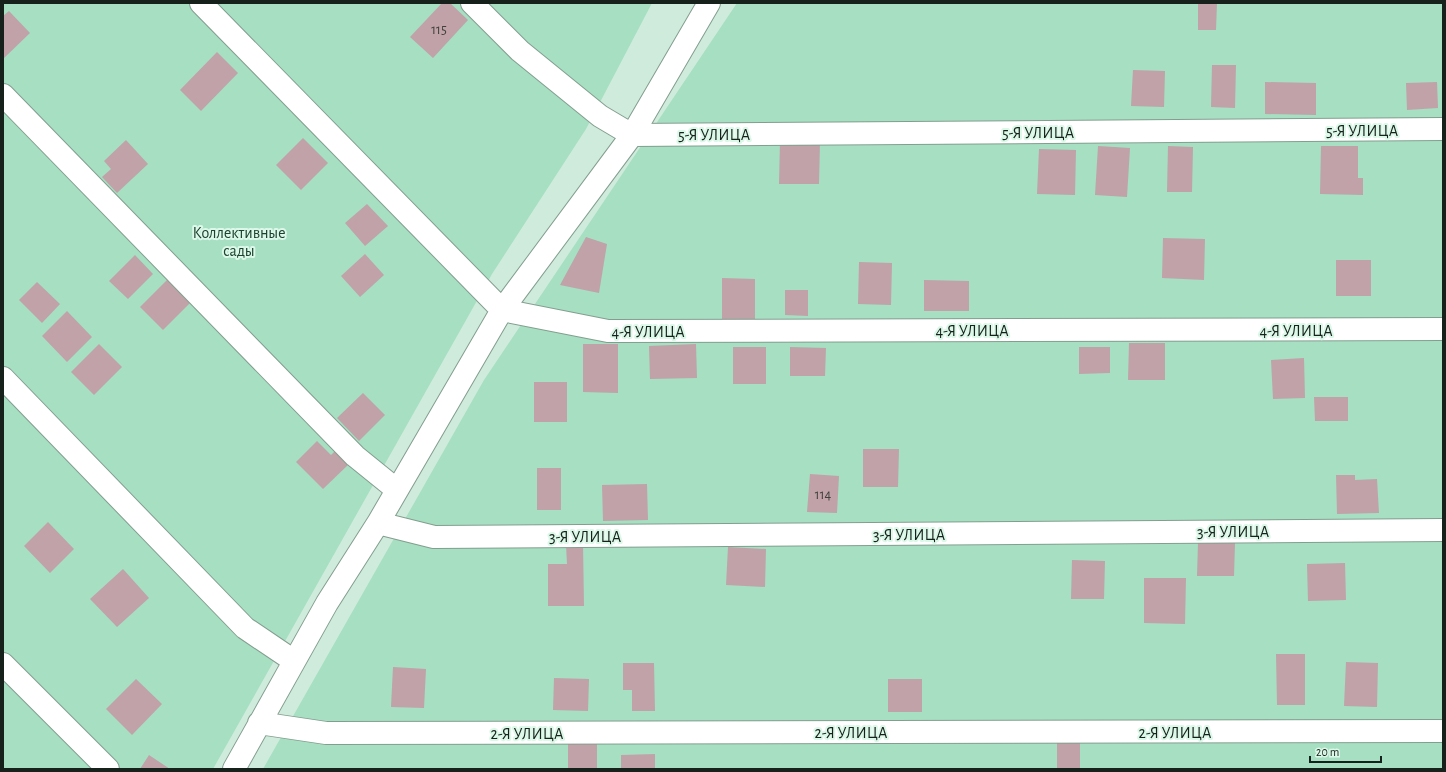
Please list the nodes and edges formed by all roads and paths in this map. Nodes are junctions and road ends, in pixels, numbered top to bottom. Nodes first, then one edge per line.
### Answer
1 (201, 3) edge
2 (472, 3) edge
3 (709, 3) edge
4 (3, 95) edge
5 (1443, 129) edge
6 (632, 135) junction
7 (502, 310) junction
8 (1443, 329) edge
9 (3, 378) edge
10 (397, 490) junction
11 (378, 523) junction
12 (1443, 530) edge
13 (294, 661) junction
14 (3, 664) edge
15 (259, 723) junction
16 (1443, 731) edge
17 (108, 769) edge
18 (234, 769) edge

1 - 7 street
2 - 6 street
3 - 6 street
4 - 10 street
5 - 6 street, 5-Я УЛИЦА
6 - 7 street
7 - 8 street, 4-Я УЛИЦА
7 - 10 street
9 - 13 street
10 - 11 street
11 - 12 street, 3-Я УЛИЦА
11 - 13 street
13 - 15 street
14 - 17 street
15 - 16 street, 2-Я УЛИЦА
15 - 18 street

